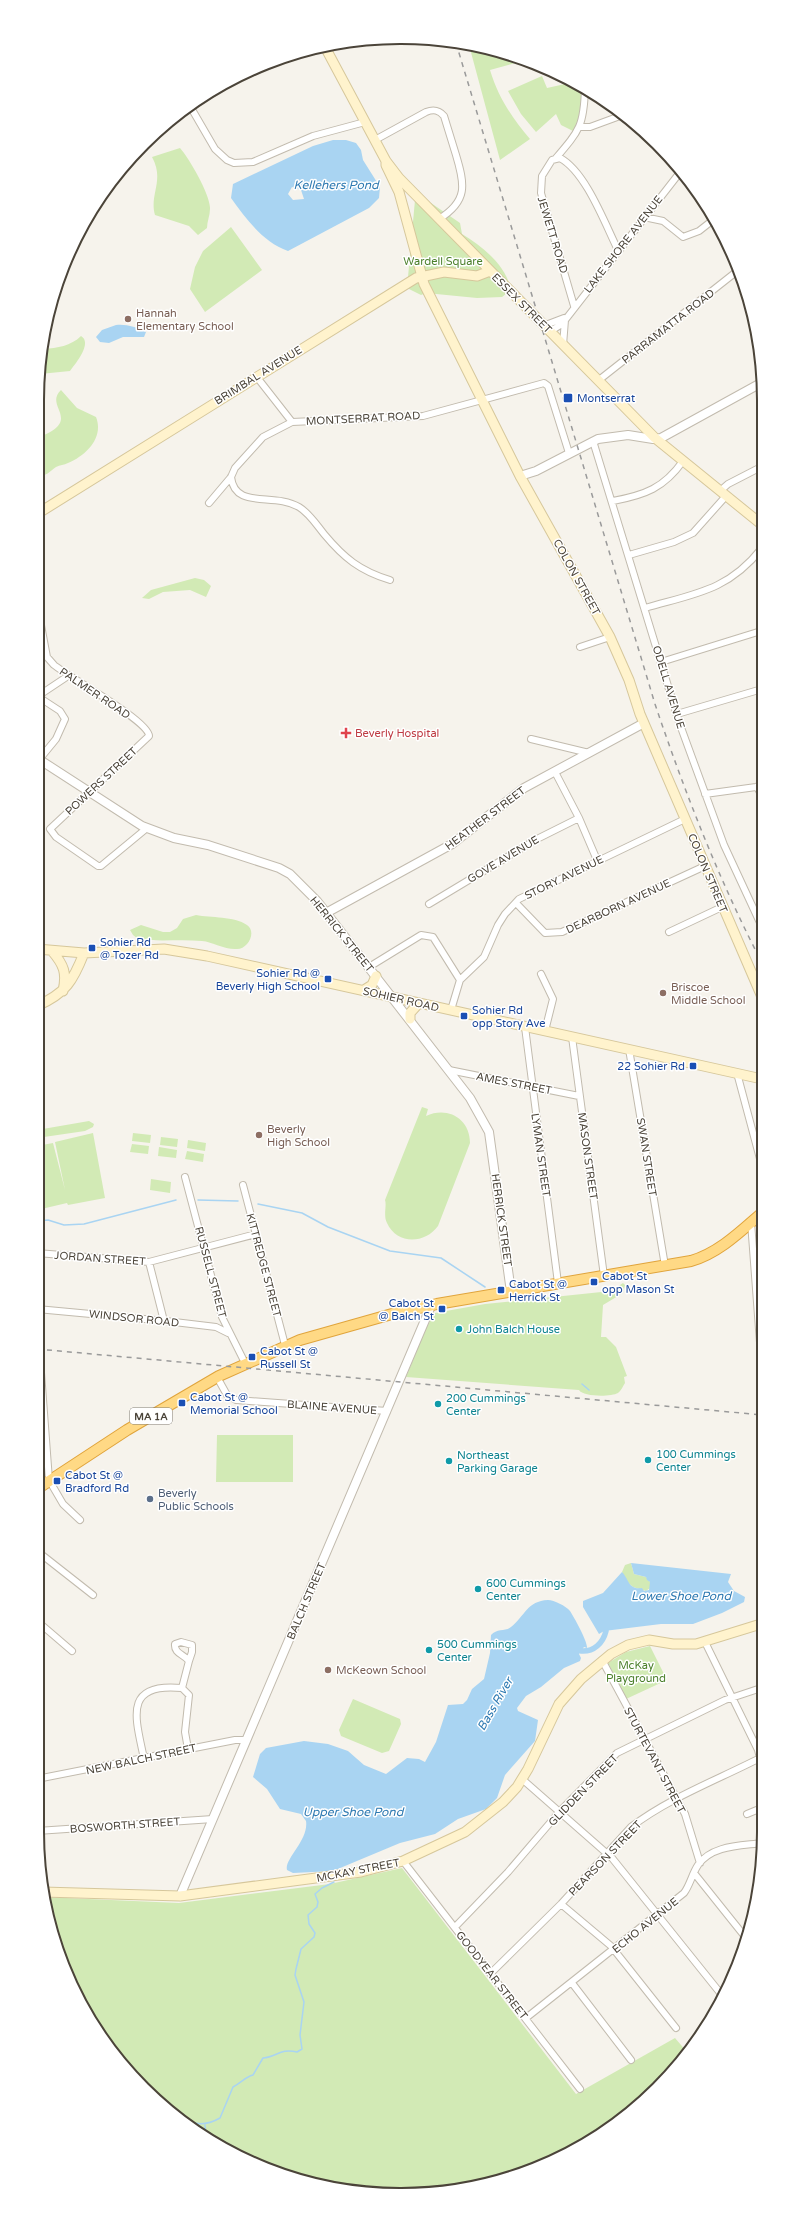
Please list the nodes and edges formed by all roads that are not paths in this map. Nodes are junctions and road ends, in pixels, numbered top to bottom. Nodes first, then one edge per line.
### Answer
1 (328, 52) edge
2 (585, 95) edge
3 (193, 111) edge
4 (617, 117) edge
5 (365, 122) junction
6 (580, 127) junction
7 (375, 140) junction
8 (556, 158) junction
9 (386, 160) junction
10 (677, 176) edge
11 (414, 193) junction
12 (402, 204) junction
13 (644, 218) junction
14 (439, 219) junction
15 (709, 223) edge
16 (618, 250) junction
17 (490, 271) junction
18 (734, 274) edge
19 (421, 276) junction
20 (574, 306) junction
21 (566, 317) junction
22 (546, 329) junction
23 (563, 345) junction
24 (256, 376) junction
25 (599, 380) junction
26 (756, 386) edge
27 (482, 401) junction
28 (292, 422) junction
29 (655, 438) junction
30 (594, 441) junction
31 (570, 453) junction
32 (683, 461) junction
33 (757, 469) edge
34 (230, 476) junction
35 (520, 476) junction
36 (723, 494) junction
37 (613, 501) junction
38 (209, 503) dead end
39 (44, 510) edge
40 (757, 521) edge
41 (757, 554) edge
42 (629, 555) junction
43 (390, 580) dead end
44 (645, 608) junction
45 (757, 632) edge
46 (610, 637) junction
47 (44, 641) edge
48 (580, 647) dead end
49 (661, 662) junction
50 (68, 676) junction
51 (757, 690) edge
52 (44, 692) edge
53 (44, 700) edge
54 (677, 714) junction
55 (644, 723) junction
56 (149, 732) joint
57 (531, 740) dead end
58 (44, 753) edge
59 (589, 753) junction
60 (44, 764) edge
61 (555, 772) junction
62 (757, 785) edge
63 (90, 791) junction
64 (705, 794) junction
65 (579, 818) junction
66 (685, 819) junction
67 (147, 828) junction
68 (597, 860) junction
69 (705, 866) junction
70 (516, 903) junction
71 (429, 904) dead end
72 (722, 907) junction
73 (326, 913) junction
74 (757, 916) edge
75 (669, 932) dead end
76 (44, 950) edge
77 (52, 951) junction
78 (84, 953) junction
79 (369, 967) junction
80 (541, 974) dead end
81 (376, 976) junction
82 (460, 980) junction
83 (757, 986) edge
84 (364, 990) junction
85 (63, 992) junction
86 (392, 996) junction
87 (44, 1002) edge
88 (419, 1002) junction
89 (451, 1010) junction
90 (410, 1019) junction
91 (525, 1027) junction
92 (545, 1031) junction
93 (572, 1037) junction
94 (629, 1049) junction
95 (449, 1070) junction
96 (737, 1073) junction
97 (757, 1078) edge
98 (532, 1087) junction
99 (579, 1096) junction
100 (757, 1148) edge
101 (185, 1177) dead end
102 (243, 1185) dead end
103 (757, 1217) edge
104 (751, 1222) junction
105 (256, 1234) junction
106 (204, 1247) junction
107 (44, 1254) edge
108 (149, 1262) junction
109 (665, 1266) junction
110 (604, 1276) junction
111 (558, 1283) junction
112 (511, 1292) junction
113 (757, 1302) edge
114 (431, 1306) junction
115 (44, 1310) edge
116 (164, 1321) junction
117 (229, 1334) junction
118 (285, 1345) junction
119 (245, 1363) junction
120 (217, 1377) junction
121 (387, 1411) junction
122 (44, 1413) edge
123 (49, 1480) junction
124 (44, 1484) edge
125 (80, 1520) dead end
126 (44, 1556) edge
127 (93, 1595) dead end
128 (757, 1625) edge
129 (44, 1627) edge
130 (705, 1642) junction
131 (72, 1651) dead end
132 (602, 1660) junction
133 (189, 1661) dead end
134 (182, 1688) junction
135 (757, 1689) edge
136 (731, 1698) junction
137 (644, 1739) junction
138 (245, 1740) junction
139 (757, 1748) edge
140 (188, 1749) junction
141 (144, 1759) junction
142 (757, 1760) edge
143 (44, 1778) edge
144 (522, 1779) junction
145 (677, 1800) junction
146 (757, 1810) edge
147 (560, 1812) junction
148 (747, 1814) dead end
149 (213, 1819) junction
150 (44, 1831) edge
151 (756, 1844) edge
152 (607, 1853) junction
153 (403, 1861) junction
154 (700, 1863) junction
155 (694, 1873) junction
156 (49, 1892) edge
157 (180, 1896) junction
158 (561, 1904) junction
159 (658, 1915) junction
160 (455, 1927) junction
161 (742, 1933) edge
162 (614, 1950) junction
163 (491, 1973) junction
164 (572, 1983) junction
165 (719, 1991) edge
166 (526, 2018) junction
167 (676, 2028) dead end
168 (631, 2060) dead end
169 (580, 2089) dead end

1 - 5 main road, ESSEX STREET
2 - 6 street
3 - 5 street
4 - 6 street
5 - 7 main road, ESSEX STREET
6 - 8 street
7 - 9 main road, ESSEX STREET
7 - 14 street
8 - 16 street
8 - 20 street, JEWETT ROAD
9 - 11 main road, ESSEX STREET
9 - 12 main road, COLON STREET
10 - 13 street, LAKE SHORE AVENUE
11 - 12 main road
11 - 14 main road, ESSEX STREET
12 - 19 main road, COLON STREET
13 - 15 street
13 - 16 street, LAKE SHORE AVENUE
14 - 17 main road, ESSEX STREET
16 - 20 street, LAKE SHORE AVENUE
17 - 19 main road, BRIMBAL AVENUE
17 - 22 main road, ESSEX STREET
18 - 25 street, PARRAMATTA ROAD
19 - 24 main road, BRIMBAL AVENUE
19 - 27 main road, COLON STREET
20 - 21 street, LAKE SHORE AVENUE
21 - 22 street, LAKE SHORE AVENUE
21 - 23 street
22 - 23 main road, ESSEX STREET
23 - 25 main road, ESSEX STREET
24 - 28 street
24 - 39 main road, BRIMBAL AVENUE
25 - 29 main road, ESSEX STREET
26 - 29 street
27 - 28 street, MONTSERRAT ROAD
27 - 31 street, MONTSERRAT ROAD
27 - 35 main road, COLON STREET
28 - 34 street, MONTSERRAT ROAD
29 - 30 street
29 - 32 main road, ESSEX STREET
30 - 31 street
30 - 37 street, ODELL AVENUE
31 - 35 street
32 - 36 main road, ESSEX STREET
32 - 37 street
33 - 36 street
34 - 38 street, MONTSERRAT ROAD
34 - 43 street
35 - 46 main road, COLON STREET
36 - 40 main road, ESSEX STREET
36 - 42 street
37 - 42 street, ODELL AVENUE
41 - 44 street
42 - 44 street, ODELL AVENUE
44 - 49 street, ODELL AVENUE
45 - 49 street
46 - 48 street
46 - 55 main road, COLON STREET
47 - 50 street, PALMER ROAD
49 - 54 street, ODELL AVENUE
50 - 52 street
50 - 56 street, PALMER ROAD
51 - 54 street
53 - 58 street
54 - 64 street, ODELL AVENUE
55 - 59 street, HEATHER STREET
55 - 66 main road, COLON STREET
56 - 63 street, POWERS STREET
57 - 59 street
59 - 61 street, HEATHER STREET
60 - 63 street, HERRICK STREET
61 - 65 street
61 - 73 street, HEATHER STREET
62 - 64 street
63 - 67 street, HERRICK STREET
63 - 67 street, POWERS STREET
64 - 74 street, ODELL AVENUE
65 - 68 street
65 - 71 street, GOVE AVENUE
66 - 68 street, STORY AVENUE
66 - 69 main road, COLON STREET
67 - 73 street, HERRICK STREET
68 - 70 street, STORY AVENUE
69 - 70 street, DEARBORN AVENUE
69 - 72 main road, COLON STREET
70 - 82 street, STORY AVENUE
72 - 75 street
72 - 83 main road, COLON STREET
73 - 79 street, HERRICK STREET
76 - 77 main road, SOHIER ROAD
77 - 78 main road, SOHIER ROAD
77 - 85 main road
78 - 84 main road, SOHIER ROAD
78 - 85 main road
79 - 81 street, HERRICK STREET
79 - 82 street
80 - 92 street
81 - 84 main road
81 - 86 street, HERRICK STREET
82 - 89 street, STORY AVENUE
84 - 86 main road, SOHIER ROAD
85 - 87 main road
86 - 88 main road, SOHIER ROAD
86 - 90 street, HERRICK STREET
88 - 89 main road, SOHIER ROAD
88 - 90 main road
89 - 91 main road, SOHIER ROAD
90 - 95 street, HERRICK STREET
91 - 92 main road, SOHIER ROAD
91 - 98 street, LYMAN STREET
92 - 93 main road, SOHIER ROAD
93 - 94 main road, SOHIER ROAD
93 - 99 street, MASON STREET
94 - 96 main road, SOHIER ROAD
94 - 109 street, SWAN STREET
95 - 98 street, AMES STREET
95 - 112 street, HERRICK STREET
96 - 97 main road, SOHIER ROAD
96 - 100 street
98 - 99 street, AMES STREET
98 - 111 street, LYMAN STREET
99 - 110 street, MASON STREET
101 - 106 street, RUSSELL STREET
102 - 105 street, KITTREDGE STREET
103 - 104 highway, MA 1A
104 - 109 highway, MA 1A
104 - 113 street
105 - 106 street, JORDAN STREET
105 - 118 street, KITTREDGE STREET
106 - 108 street, JORDAN STREET
106 - 117 street, RUSSELL STREET
107 - 108 street, JORDAN STREET
108 - 116 street
109 - 110 highway, MA 1A
110 - 111 highway, MA 1A
111 - 112 highway, MA 1A
112 - 114 highway, MA 1A
114 - 118 highway, MA 1A
114 - 121 street, BALCH STREET
115 - 116 street, WINDSOR ROAD
116 - 117 street, WINDSOR ROAD
117 - 119 street, RUSSELL STREET
118 - 119 highway, MA 1A
119 - 120 highway, MA 1A
120 - 121 street, BLAINE AVENUE
120 - 123 highway, MA 1A
121 - 138 street, BALCH STREET
122 - 123 street
123 - 124 highway, MA 1A
123 - 125 street
126 - 127 street
128 - 130 main road, MCKAY STREET
129 - 131 street
130 - 132 main road, MCKAY STREET
130 - 136 street
132 - 137 street, STURTEVANT STREET
132 - 144 main road, MCKAY STREET
133 - 134 street
134 - 140 street
134 - 141 street
135 - 136 street, GLIDDEN STREET
136 - 137 street, GLIDDEN STREET
136 - 139 street, PEARSON STREET
137 - 145 street, STURTEVANT STREET
137 - 147 street, GLIDDEN STREET
138 - 140 street, NEW BALCH STREET
138 - 149 street, BALCH STREET
140 - 141 street, NEW BALCH STREET
141 - 143 street, NEW BALCH STREET
142 - 145 street, PEARSON STREET
144 - 147 street
144 - 153 main road, MCKAY STREET
145 - 152 street, PEARSON STREET
145 - 154 street, STURTEVANT STREET
146 - 148 street
147 - 152 street
147 - 160 street, GLIDDEN STREET
149 - 150 street, BOSWORTH STREET
149 - 157 street, BALCH STREET
151 - 154 street, ECHO AVENUE
152 - 158 street, PEARSON STREET
152 - 159 street
153 - 157 main road, MCKAY STREET
153 - 160 street, GOODYEAR STREET
154 - 155 street, ECHO AVENUE
155 - 159 street, ECHO AVENUE
155 - 161 street
156 - 157 main road, MCKAY STREET
158 - 162 street
158 - 163 street, PEARSON STREET
159 - 162 street, ECHO AVENUE
159 - 165 street
160 - 163 street, GOODYEAR STREET
162 - 164 street, ECHO AVENUE
162 - 167 street
163 - 166 street, GOODYEAR STREET
164 - 166 street, ECHO AVENUE
164 - 168 street
166 - 169 street, GOODYEAR STREET

